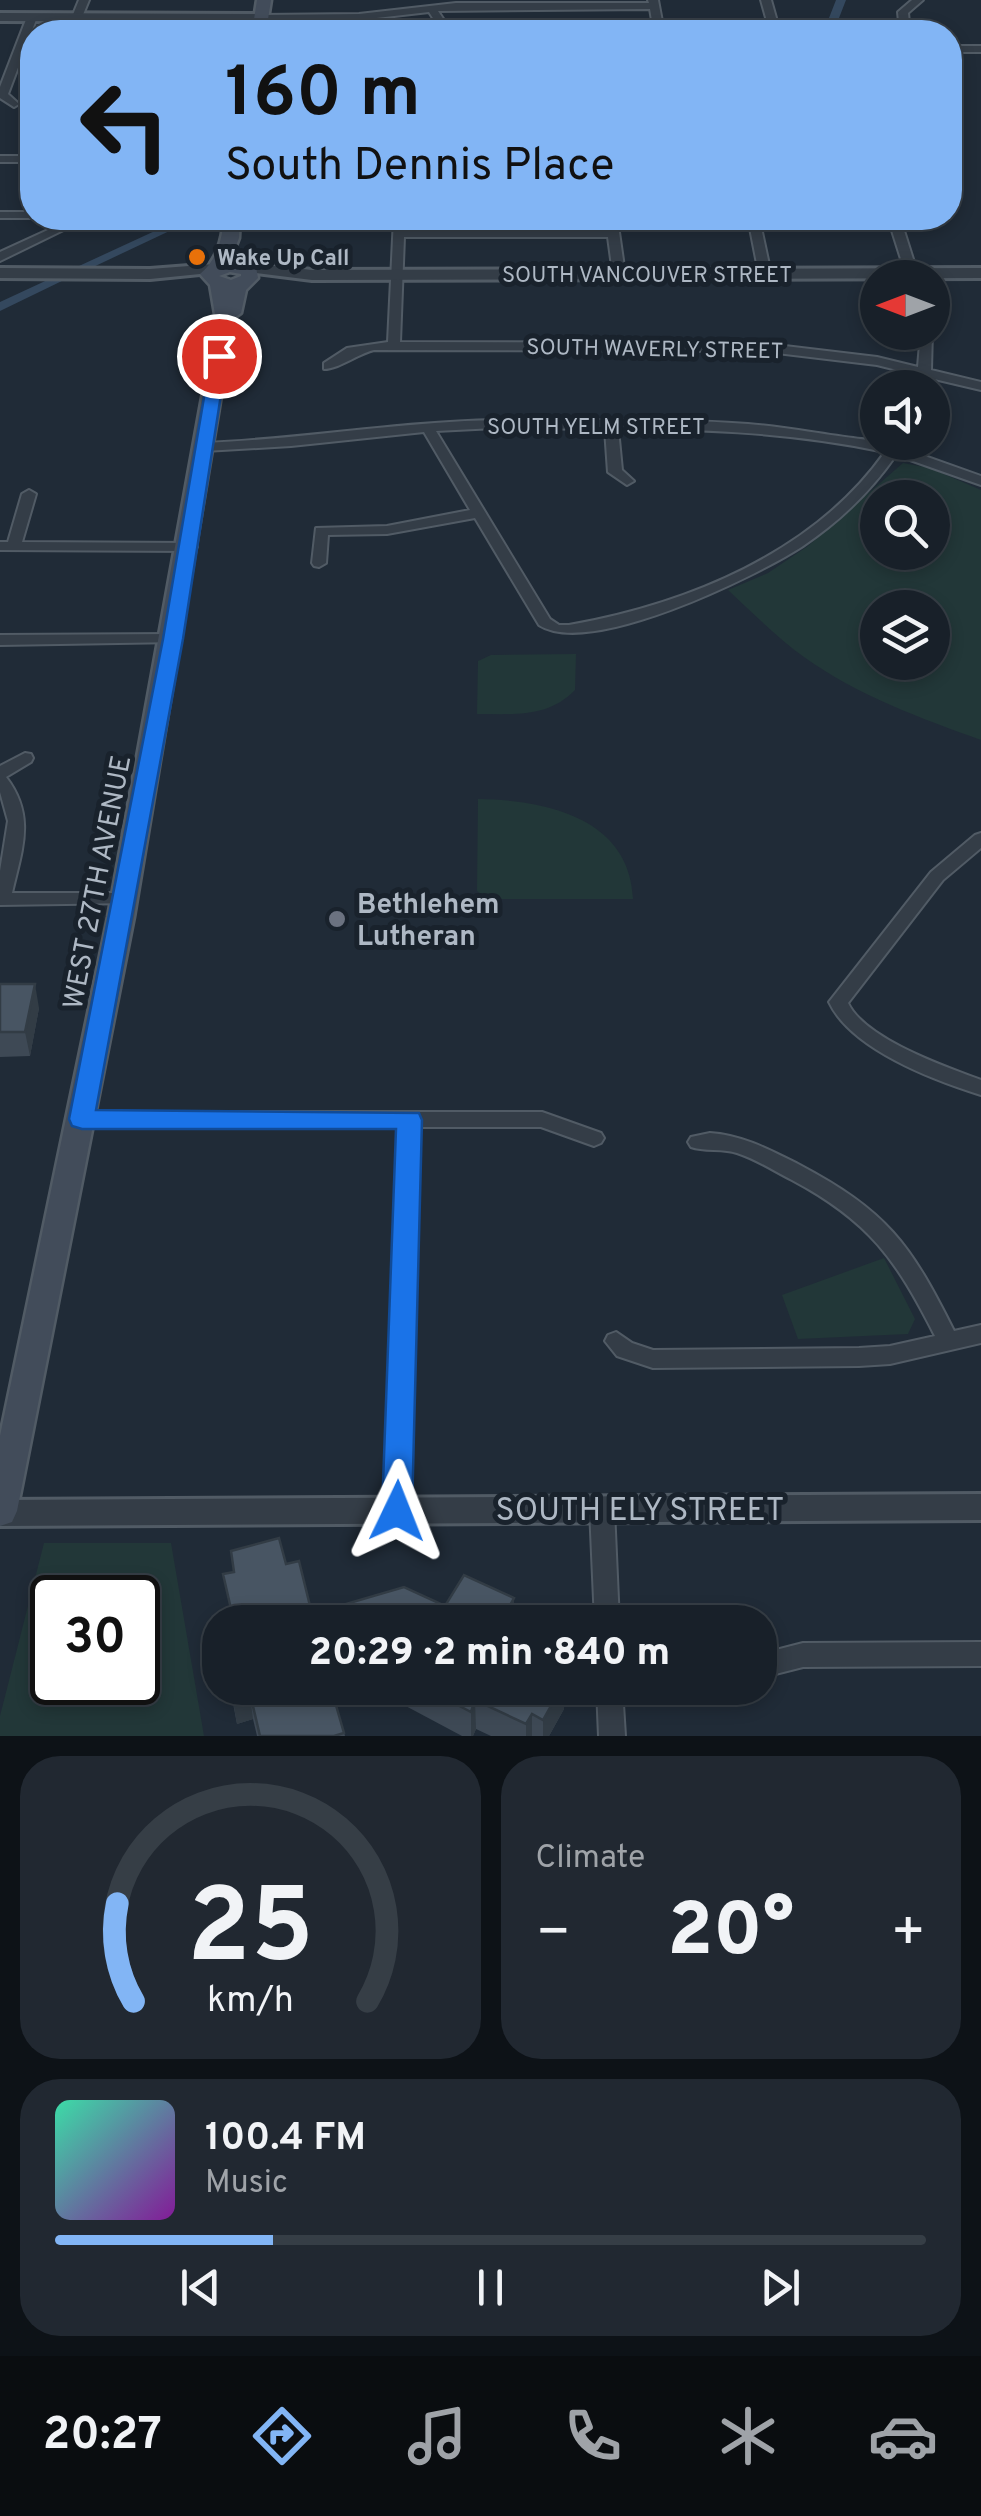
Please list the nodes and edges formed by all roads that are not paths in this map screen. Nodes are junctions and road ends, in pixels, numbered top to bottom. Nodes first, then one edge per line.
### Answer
1 (84, 0) edge
2 (918, 0) edge
3 (653, 3) edge
4 (431, 8) junction
5 (0, 17) edge
6 (32, 17) junction
7 (77, 17) junction
8 (332, 18) joint
9 (31, 20) edge
10 (146, 20) edge
11 (311, 20) edge
12 (438, 20) edge
13 (903, 20) edge
14 (20, 48) edge
15 (14, 104) dead end
16 (56, 230) edge
17 (231, 230) edge
18 (398, 230) edge
19 (614, 230) edge
20 (756, 230) edge
21 (898, 230) edge
22 (398, 233) junction
23 (614, 233) junction
24 (230, 238) junction
25 (0, 257) edge
26 (908, 260) edge
27 (0, 273) edge
28 (245, 274) junction
29 (399, 274) junction
30 (619, 274) junction
31 (765, 274) junction
32 (981, 274) edge
33 (216, 275) junction
34 (860, 275) edge
35 (950, 275) edge
36 (225, 320) junction
37 (394, 346) junction
38 (329, 366) dead end
39 (921, 370) edge
40 (950, 378) edge
41 (981, 386) edge
42 (610, 426) junction
43 (428, 428) junction
44 (860, 440) edge
45 (204, 447) junction
46 (885, 460) edge
47 (931, 460) edge
48 (627, 481) dead end
49 (981, 481) edge
50 (28, 494) dead end
51 (479, 514) junction
52 (7, 546) edge
53 (190, 547) junction
54 (319, 563) dead end
55 (173, 639) junction
56 (0, 640) edge
57 (25, 758) dead end
58 (0, 776) edge
59 (981, 839) edge
60 (1, 899) edge
61 (126, 899) junction
62 (981, 1088) edge
63 (82, 1119) junction
64 (410, 1120) junction
65 (594, 1138) dead end
66 (698, 1142) dead end
67 (981, 1334) edge
68 (616, 1341) dead end
69 (949, 1342) junction
70 (981, 1507) edge
71 (602, 1509) junction
72 (397, 1511) junction
73 (0, 1512) edge
74 (606, 1605) edge
75 (981, 1654) edge
76 (777, 1662) edge
77 (611, 1705) edge
78 (612, 1736) edge

1 - 7 street
2 - 13 street
3 - 4 street
4 - 8 street
4 - 12 street
5 - 6 street
6 - 7 street
6 - 9 street
7 - 10 street
8 - 11 street
14 - 15 street
16 - 25 street
17 - 24 main road, WEST 27TH AVENUE
18 - 22 street
19 - 23 street
20 - 31 street
21 - 26 street
22 - 23 street
22 - 29 street
23 - 30 street
24 - 28 main road, WEST 27TH AVENUE
24 - 33 main road, WEST 27TH AVENUE
27 - 33 street
28 - 29 street, SOUTH VANCOUVER STREET
28 - 33 main road
28 - 36 main road, WEST 27TH AVENUE
29 - 30 street, SOUTH VANCOUVER STREET
29 - 37 street
30 - 31 street, SOUTH VANCOUVER STREET
31 - 34 street, SOUTH VANCOUVER STREET
32 - 35 street, SOUTH VANCOUVER STREET
33 - 36 main road, WEST 27TH AVENUE
36 - 45 main road, WEST 27TH AVENUE
37 - 38 street, SOUTH WAVERLY STREET
37 - 39 street, SOUTH WAVERLY STREET
40 - 41 street, SOUTH WAVERLY STREET
42 - 43 street, SOUTH YELM STREET
42 - 44 street, SOUTH YELM STREET
42 - 48 street
43 - 45 street, SOUTH YELM STREET
43 - 51 street
45 - 53 main road, WEST 27TH AVENUE
46 - 51 street
47 - 49 street, SOUTH YELM STREET
50 - 52 street
51 - 54 street
52 - 53 street
53 - 55 main road, WEST 27TH AVENUE
55 - 56 street
55 - 61 main road, WEST 27TH AVENUE
57 - 58 street
58 - 60 street
59 - 62 street
60 - 61 street
61 - 63 main road, WEST 27TH AVENUE
63 - 64 street
63 - 73 main road, WEST 27TH AVENUE
64 - 65 street
64 - 72 street
66 - 69 street
67 - 69 street
68 - 69 street
70 - 71 street, SOUTH ELY STREET
71 - 72 street, SOUTH ELY STREET
71 - 74 street
72 - 73 street, SOUTH ELY STREET
75 - 76 street
77 - 78 street

